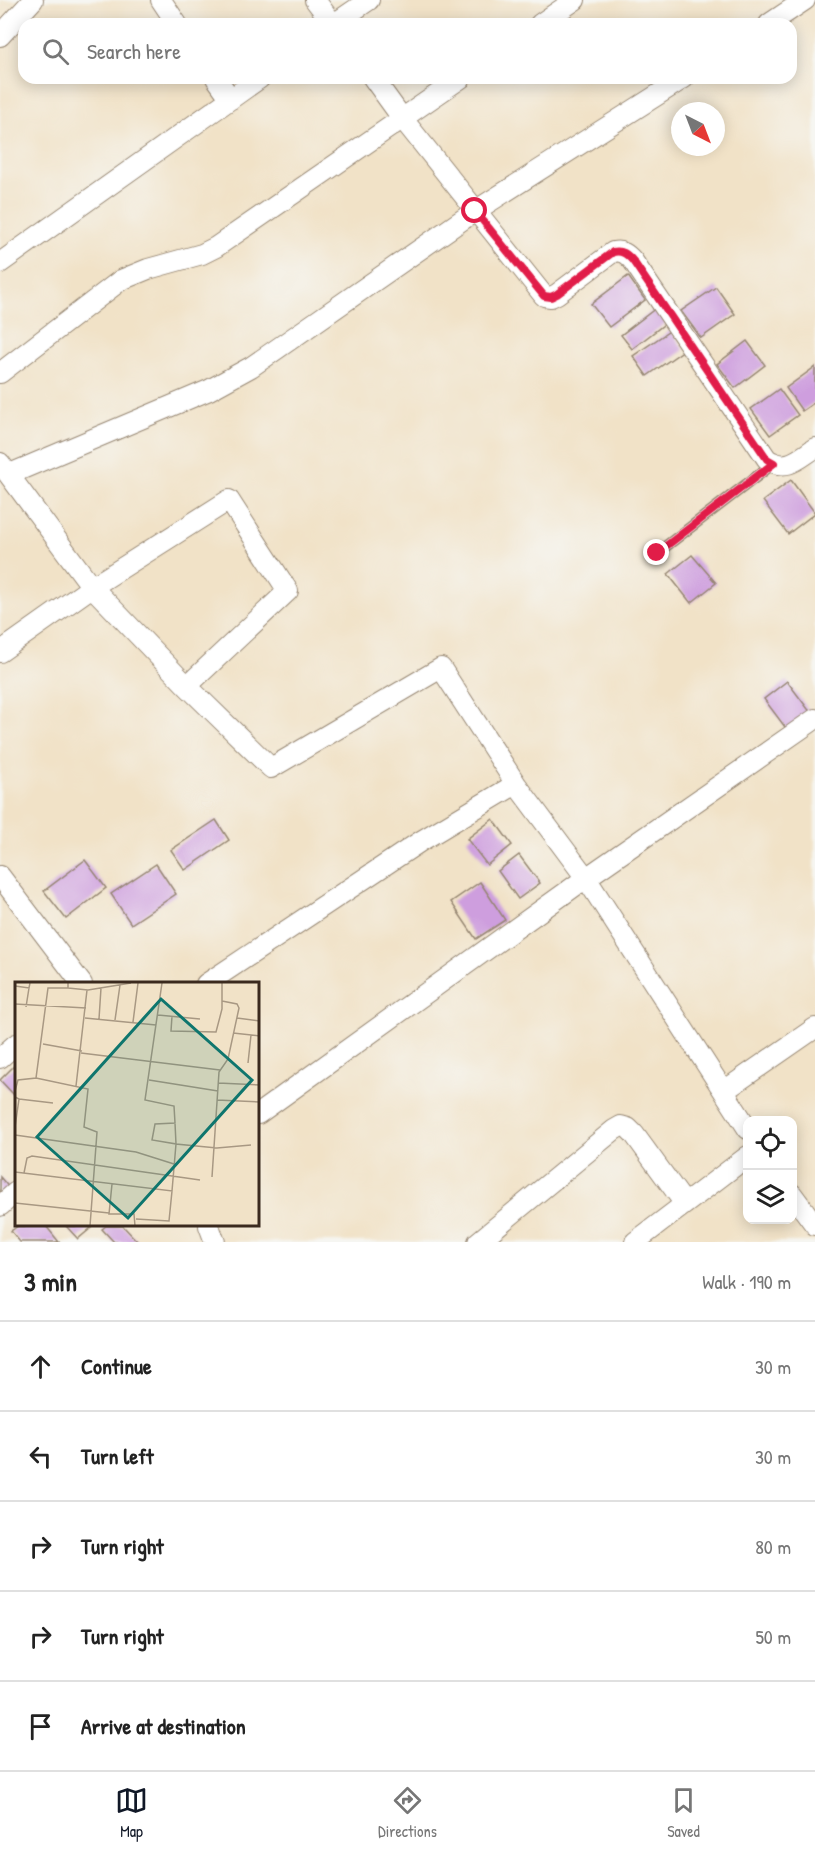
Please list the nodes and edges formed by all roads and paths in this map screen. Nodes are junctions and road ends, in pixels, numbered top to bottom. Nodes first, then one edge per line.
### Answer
1 (33, 0) edge
2 (160, 0) edge
3 (315, 0) edge
4 (369, 0) edge
5 (575, 0) edge
6 (805, 0) edge
7 (173, 18) edge
8 (329, 18) edge
9 (343, 18) edge
10 (549, 18) edge
11 (778, 18) edge
12 (0, 36) edge
13 (220, 84) edge
14 (252, 84) edge
15 (377, 84) edge
16 (452, 84) edge
17 (675, 84) edge
18 (231, 99) junction
19 (402, 118) junction
20 (475, 211) junction
21 (0, 263) edge
22 (0, 373) edge
23 (815, 448) edge
24 (774, 463) junction
25 (5, 468) edge
26 (657, 553) dead end
27 (92, 586) junction
28 (0, 652) edge
29 (187, 686) junction
30 (815, 719) edge
31 (516, 784) junction
32 (0, 876) edge
33 (586, 878) junction
34 (80, 982) edge
35 (209, 982) edge
36 (815, 1028) edge
37 (15, 1045) edge
38 (0, 1058) edge
39 (723, 1091) junction
40 (260, 1113) edge
41 (743, 1123) edge
42 (743, 1159) edge
43 (15, 1193) edge
44 (797, 1201) edge
45 (685, 1204) junction
46 (0, 1206) edge
47 (815, 1225) edge
48 (209, 1227) edge
49 (215, 1242) edge
50 (478, 1242) edge
51 (634, 1242) edge

1 - 12 street
2 - 7 street
3 - 8 street
4 - 9 street
5 - 10 street
6 - 11 street
13 - 18 street
14 - 18 street
15 - 19 street
16 - 19 street
17 - 20 street
18 - 21 street
19 - 20 street
19 - 22 street
20 - 24 street
20 - 25 street
23 - 24 street
24 - 26 lane
25 - 27 street
27 - 28 street
27 - 29 street
27 - 29 street
29 - 31 street
30 - 33 street
31 - 33 street
31 - 35 street
32 - 34 street
33 - 39 street
33 - 40 street
36 - 39 street
37 - 38 street
39 - 41 street
42 - 45 street
43 - 46 street
44 - 47 street
45 - 50 street
45 - 51 street
48 - 49 street

